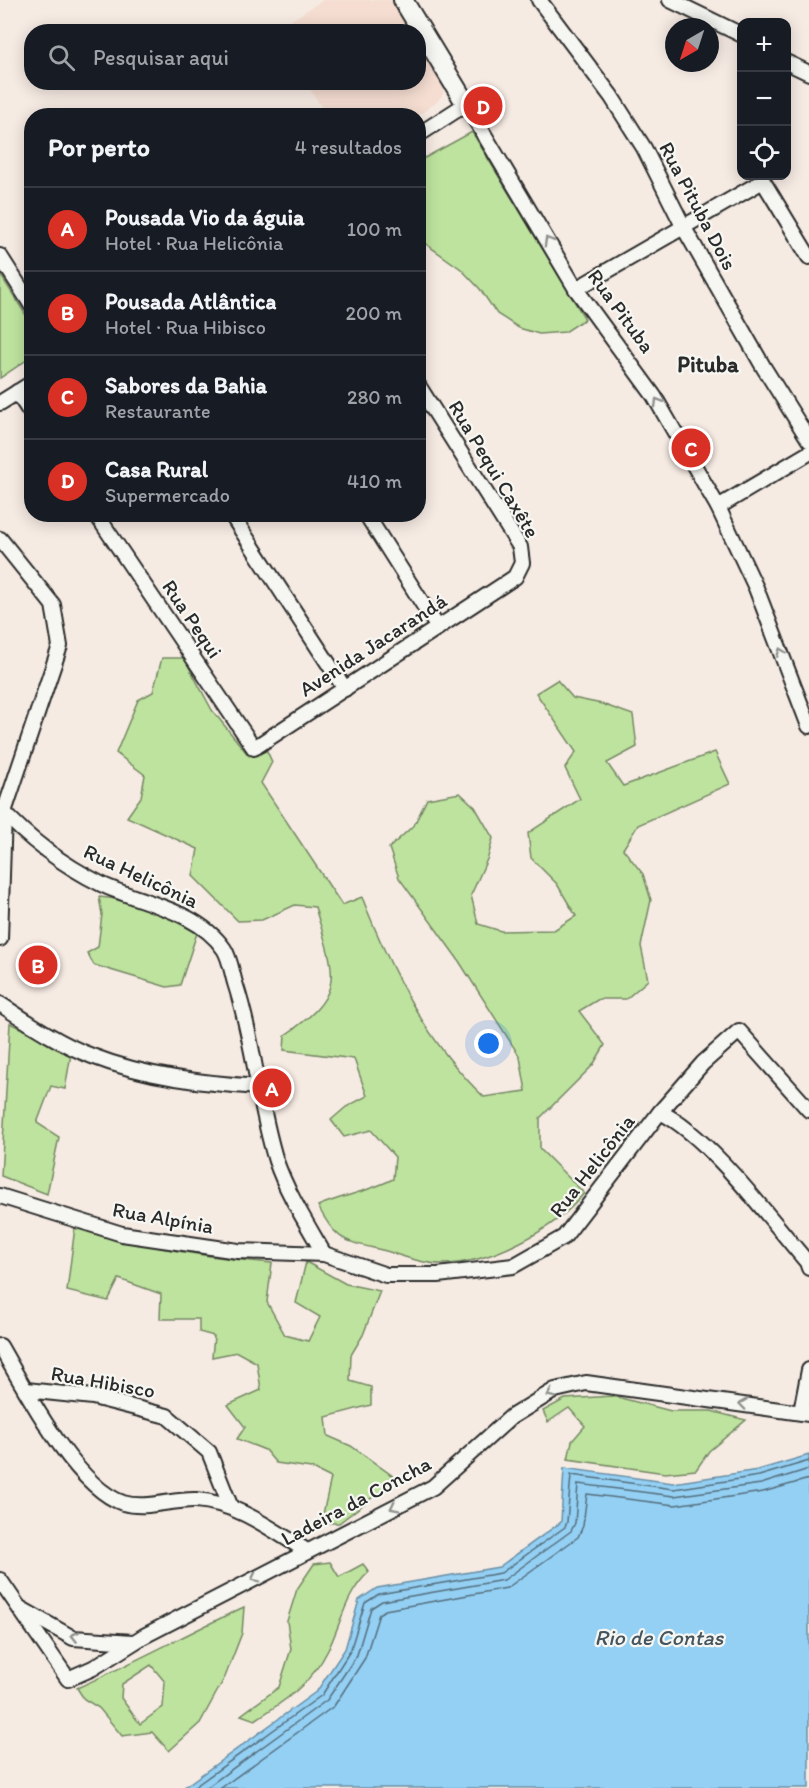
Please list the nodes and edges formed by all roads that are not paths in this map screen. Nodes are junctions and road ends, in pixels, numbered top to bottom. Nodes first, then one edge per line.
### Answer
1 (403, 0) edge
2 (539, 0) edge
3 (670, 0) edge
4 (418, 24) edge
5 (737, 33) edge
6 (426, 38) edge
7 (791, 64) edge
8 (809, 73) edge
9 (466, 104) junction
10 (426, 130) edge
11 (684, 228) junction
12 (0, 256) edge
13 (809, 257) edge
14 (576, 289) junction
15 (24, 294) edge
16 (24, 388) edge
17 (17, 392) junction
18 (426, 398) edge
19 (0, 403) edge
20 (24, 403) edge
21 (809, 440) edge
22 (809, 453) edge
23 (718, 507) junction
24 (101, 522) edge
25 (236, 522) edge
26 (371, 522) edge
27 (0, 538) edge
28 (515, 577) joint
29 (438, 628) junction
30 (345, 689) junction
31 (809, 726) edge
32 (254, 748) joint
33 (2, 810) edge
34 (0, 939) edge
35 (0, 1004) edge
36 (259, 1087) junction
37 (809, 1110) edge
38 (660, 1112) junction
39 (0, 1196) edge
40 (324, 1254) junction
41 (808, 1263) edge
42 (0, 1346) edge
43 (809, 1370) edge
44 (26, 1390) junction
45 (805, 1413) edge
46 (230, 1505) junction
47 (307, 1551) junction
48 (0, 1580) edge
49 (17, 1606) junction
50 (133, 1642) junction

1 - 4 street, Rua Pituba
2 - 11 street, Rua Pituba Dois
3 - 5 street
6 - 9 street, Rua Pituba
7 - 8 street
9 - 10 street
14 -> 9 street, Rua Pituba
11 - 13 street
11 - 14 street
11 - 21 street, Rua Pituba Dois
12 - 15 street
23 -> 14 street, Rua Pituba
16 - 17 street
17 - 19 street
17 - 20 street
18 - 28 street, Rua Pequi Caxête
22 - 23 street
31 -> 23 street, Rua Pituba
24 - 32 street, Rua Pequi
25 - 30 street
26 - 29 street
27 - 33 street
28 - 29 street, Avenida Jacarandá
29 - 30 street, Avenida Jacarandá
30 - 32 street, Avenida Jacarandá
33 - 34 street
33 - 36 street, Rua Helicônia
35 - 36 street
36 - 40 street, Rua Helicônia
37 - 38 street, Rua Helicônia
38 - 40 street, Rua Helicônia
38 - 41 street
39 - 40 street, Rua Alpínia
42 - 44 street, Rua Hibisco
43 - 45 street
44 - 46 street, Rua Hibisco
44 - 46 street, Rua Hibisco
45 -> 47 street, Ladeira da Concha
46 - 47 street, Rua Hibisco
47 -> 50 street, Ladeira da Concha
48 - 49 street
50 -> 49 street
49 - 50 street, Ladeira da Concha

